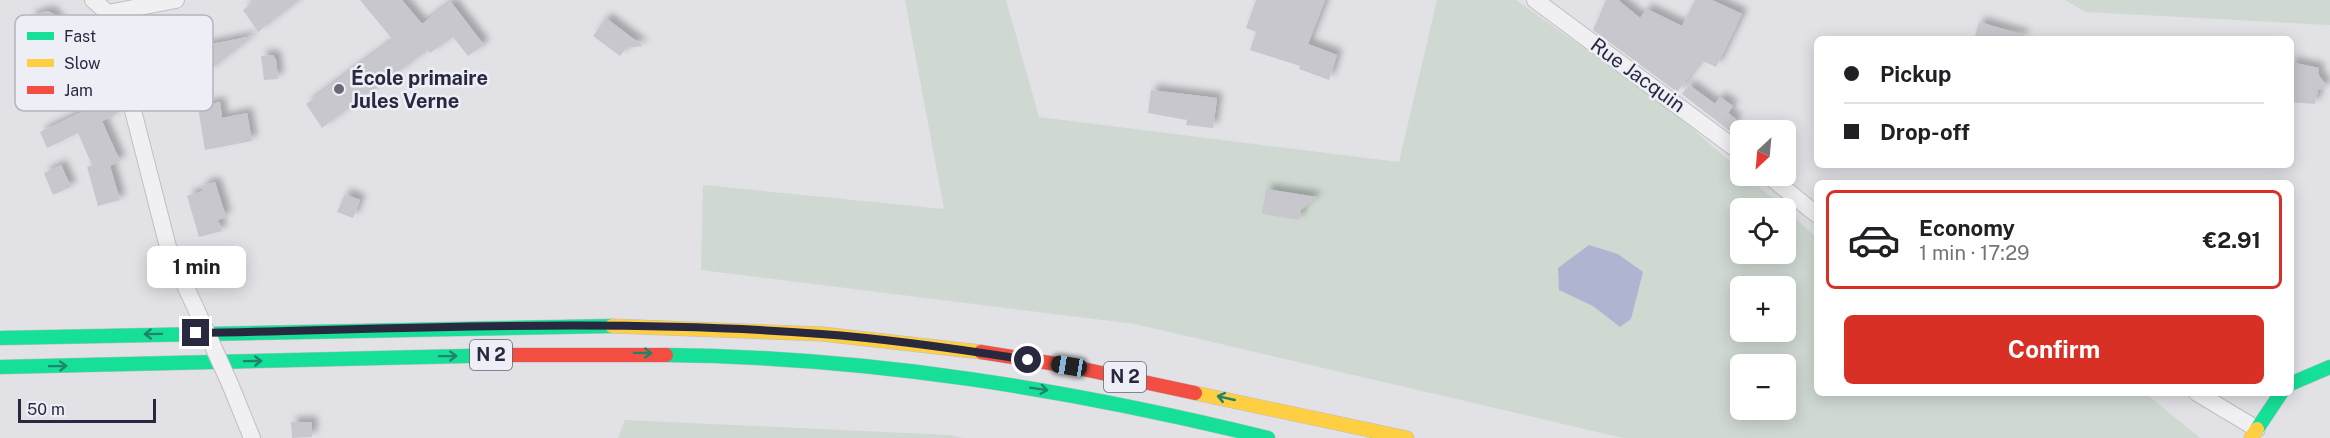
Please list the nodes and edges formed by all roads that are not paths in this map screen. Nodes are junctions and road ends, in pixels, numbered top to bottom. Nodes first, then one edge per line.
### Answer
1 (93, 0) edge
2 (176, 0) edge
3 (1535, 0) edge
4 (108, 13) joint
5 (134, 111) edge
6 (1730, 145) edge
7 (1781, 186) edge
8 (1814, 212) edge
9 (0, 338) edge
10 (0, 367) edge
11 (2327, 370) edge
12 (2294, 382) edge
13 (2201, 396) edge
14 (2279, 396) edge
15 (1124, 405) junction
16 (1283, 412) junction
17 (2254, 433) edge
18 (252, 438) edge
19 (1221, 438) edge
20 (1268, 438) edge
21 (1372, 438) edge
22 (1407, 438) edge

1 - 4 street
2 - 4 street
3 - 6 street, Rue Jacquin
5 - 18 street, bridge
7 - 8 street
16 -> 9 main road, N 2
10 -> 15 main road, N 2
11 - 12 main road
13 - 17 street
14 - 17 main road
15 - 19 main road
15 - 20 main road, N 2
16 - 21 main road, N 2
16 - 22 main road

